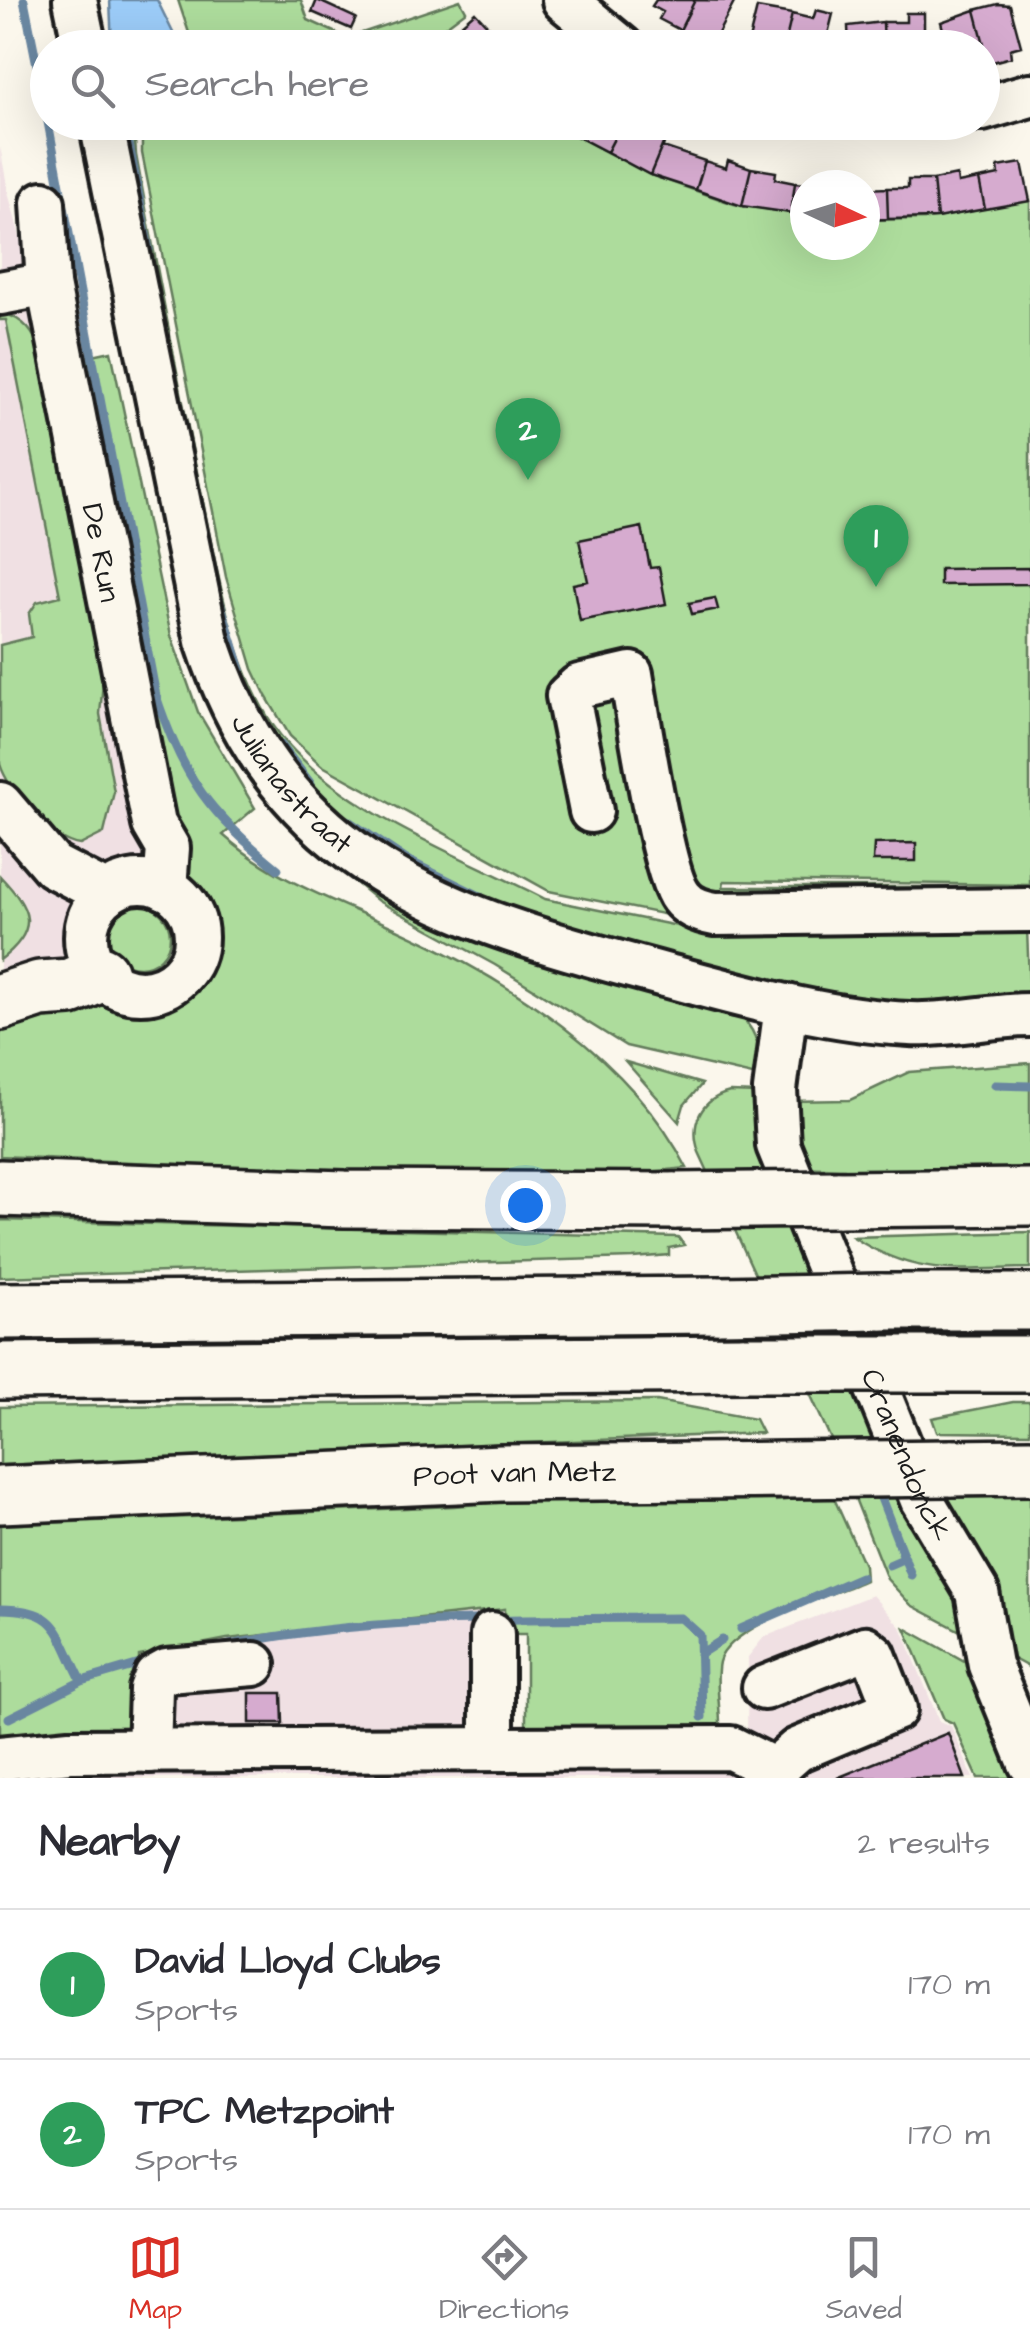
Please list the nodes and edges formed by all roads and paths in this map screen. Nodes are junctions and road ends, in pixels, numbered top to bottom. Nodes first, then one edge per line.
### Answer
1 (75, 0) edge
2 (564, 0) edge
3 (81, 30) edge
4 (600, 30) edge
5 (1030, 94) edge
6 (1000, 103) edge
7 (104, 140) edge
8 (43, 204) dead end
9 (48, 284) junction
10 (0, 293) edge
11 (0, 804) edge
12 (592, 811) dead end
13 (0, 842) edge
14 (1030, 910) edge
15 (114, 917) junction
16 (20, 995) edge
17 (786, 1006) junction
18 (1030, 1015) edge
19 (967, 1023) junction
20 (1030, 1034) edge
21 (0, 1188) edge
22 (1030, 1196) edge
23 (1030, 1302) edge
24 (0, 1311) edge
25 (1030, 1364) edge
26 (0, 1371) edge
27 (1030, 1467) edge
28 (0, 1495) edge
29 (492, 1634) dead end
30 (254, 1664) dead end
31 (764, 1688) dead end
32 (492, 1749) junction
33 (149, 1751) junction
34 (0, 1758) edge
35 (1030, 1763) edge
36 (775, 1775) edge

1 - 3 street
2 - 4 street
5 - 6 street
7 - 17 street, Julianastraat
8 - 9 street, De Run
9 - 10 street
9 - 15 street, De Run
11 - 15 street
12 - 14 street
13 - 15 street
15 - 16 highway
17 - 19 street, Julianastraat
17 - 35 street, Cranendonck
18 - 19 street
19 - 20 street
21 - 22 highway, bridge
23 - 24 highway, bridge
25 - 26 highway, bridge
27 - 28 highway, Poot van Metz, bridge
29 - 32 street
30 - 33 street
31 - 36 street
32 - 33 street
32 - 36 street
33 - 34 street

